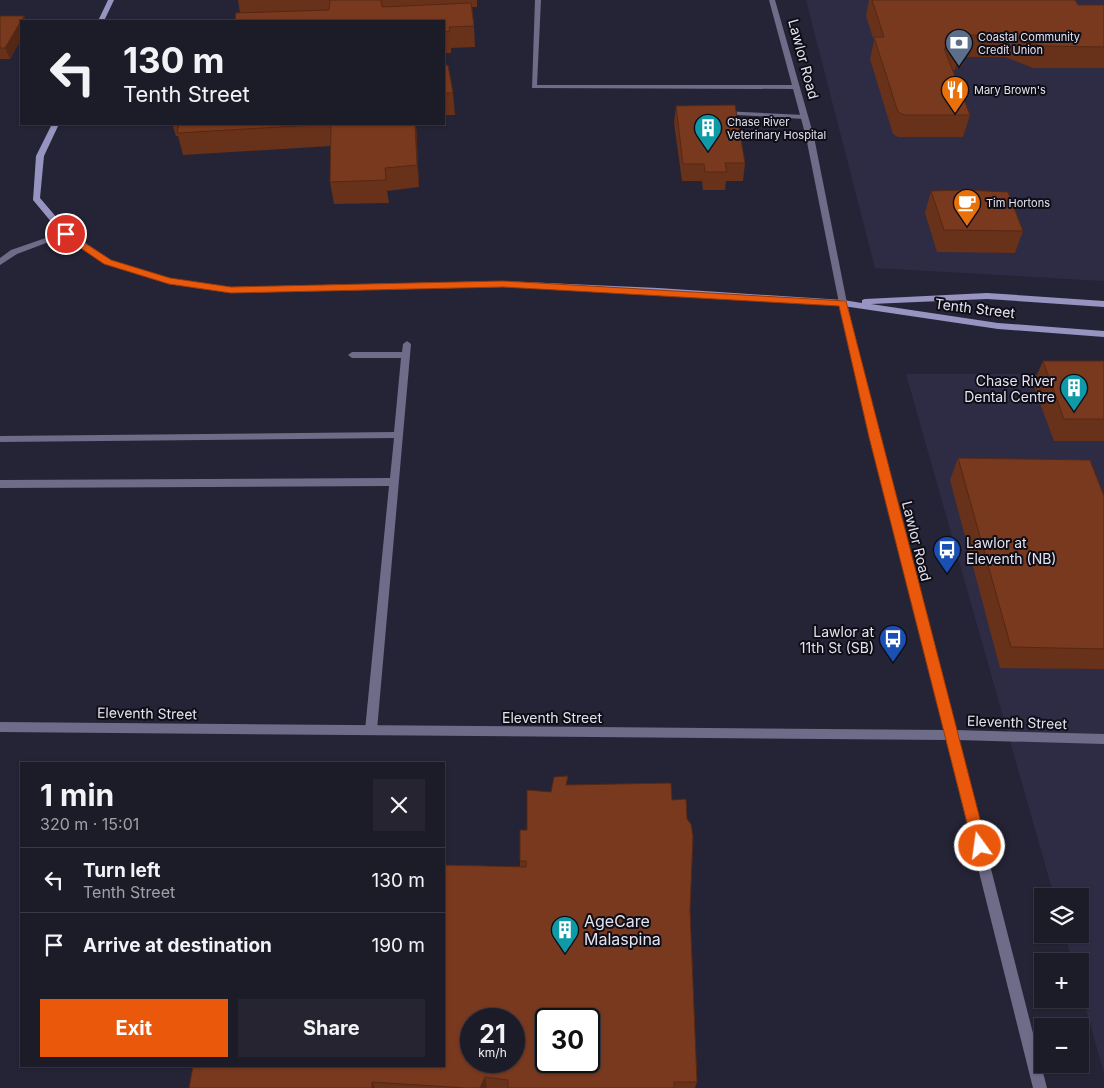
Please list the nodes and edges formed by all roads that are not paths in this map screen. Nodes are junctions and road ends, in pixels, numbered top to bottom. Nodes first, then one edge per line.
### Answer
1 (111, 0) edge
2 (538, 0) edge
3 (772, 0) edge
4 (101, 20) edge
5 (795, 87) junction
6 (716, 113) edge
7 (804, 117) junction
8 (55, 125) edge
9 (66, 234) junction
10 (0, 262) edge
11 (843, 303) junction
12 (1104, 304) edge
13 (1104, 334) edge
14 (407, 344) dead end
15 (352, 355) dead end
16 (406, 355) junction
17 (398, 435) junction
18 (0, 439) edge
19 (394, 482) junction
20 (0, 484) edge
21 (0, 727) edge
22 (371, 730) junction
23 (952, 735) junction
24 (1104, 739) edge
25 (1040, 1088) edge

1 - 4 street
2 - 5 street
3 - 5 street, Lawlor Road
5 - 7 street, Lawlor Road
6 - 7 street
7 - 11 street, Lawlor Road
8 - 9 street, Tenth Street
9 - 10 street
9 - 11 street, Tenth Street
11 - 12 street, Tenth Street
11 - 13 street, Tenth Street
11 - 23 street, Lawlor Road
14 - 16 street
15 - 16 street
16 - 17 street
17 - 18 street
17 - 19 street
19 - 20 street
19 - 22 street
21 - 22 street, Eleventh Street
22 - 23 street, Eleventh Street
23 - 24 street, Eleventh Street
23 - 25 street, Lawlor Road

